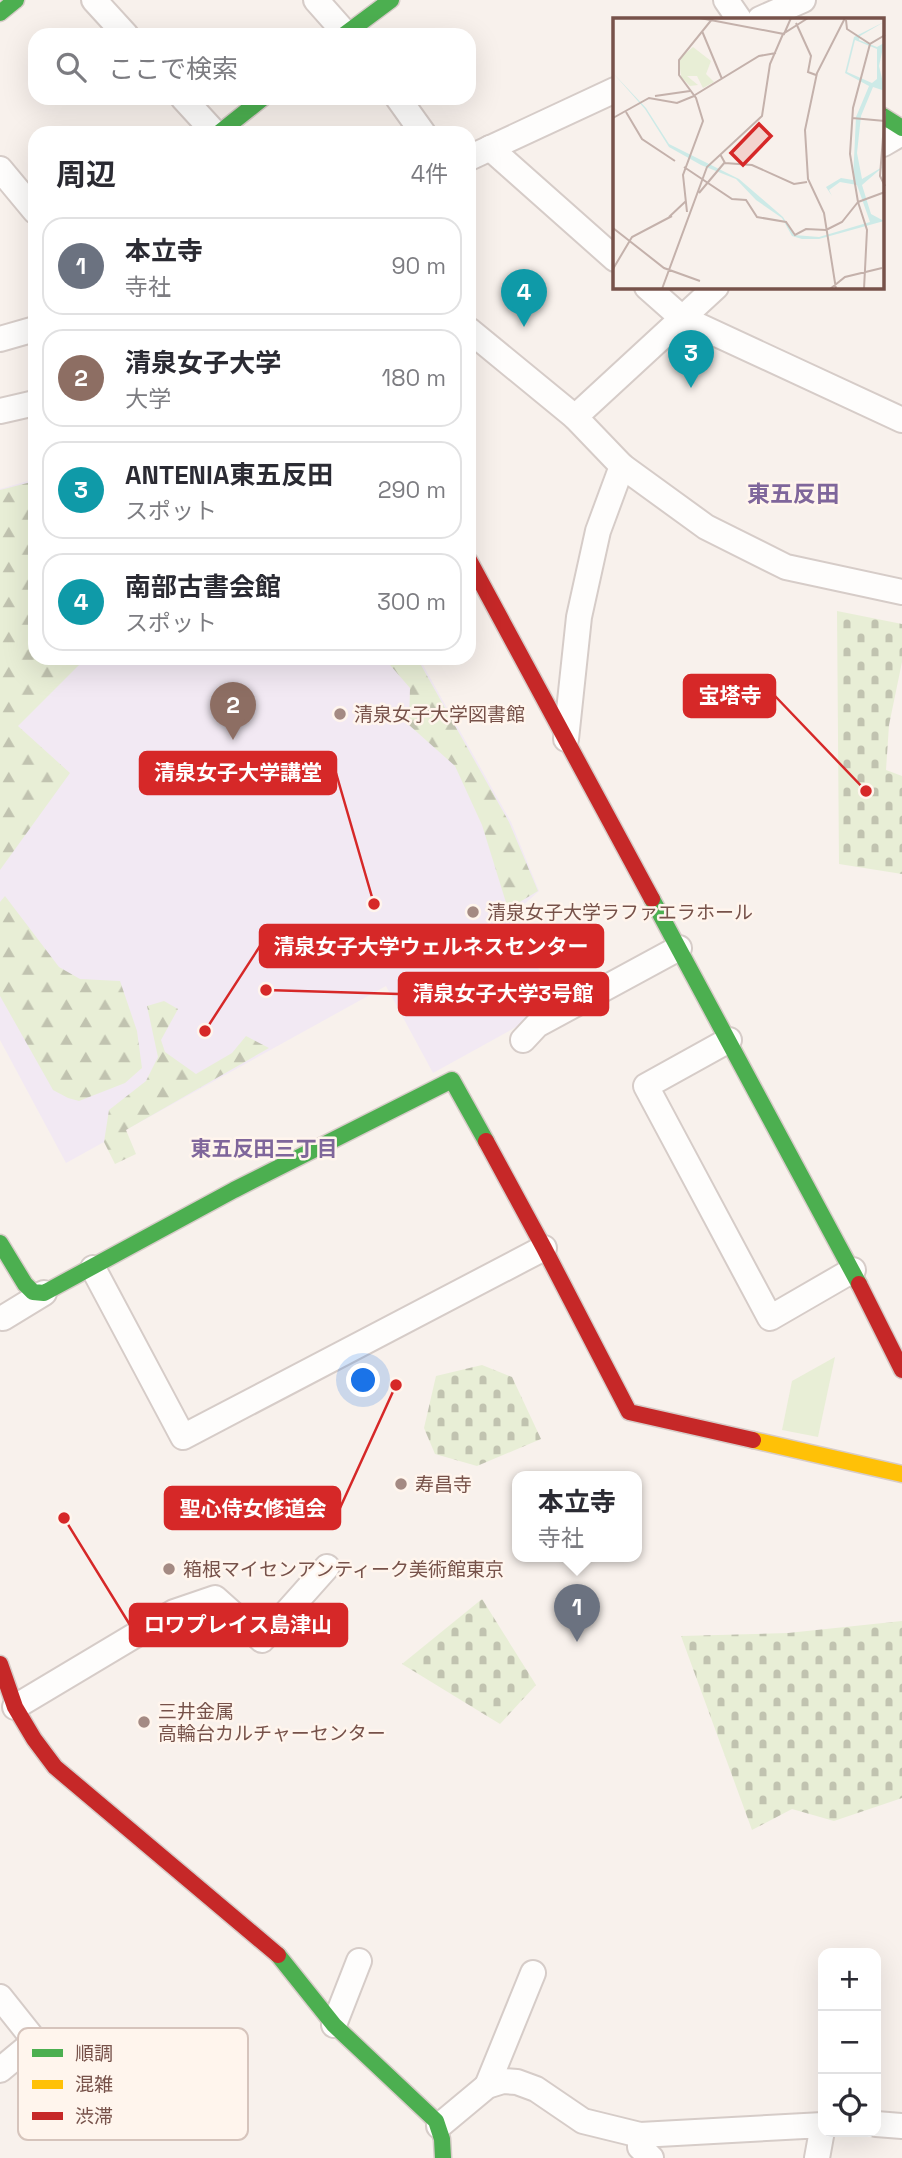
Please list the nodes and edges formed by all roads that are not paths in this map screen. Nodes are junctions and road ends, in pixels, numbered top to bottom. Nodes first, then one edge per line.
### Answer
1 (16, 0) edge
2 (94, 0) edge
3 (317, 0) edge
4 (391, 0) edge
5 (726, 0) edge
6 (803, 0) edge
7 (0, 13) edge
8 (738, 18) edge
9 (762, 18) edge
10 (120, 28) edge
11 (341, 28) edge
12 (354, 28) edge
13 (613, 91) edge
14 (190, 105) edge
15 (254, 105) edge
16 (403, 105) edge
17 (884, 117) edge
18 (210, 126) edge
19 (226, 126) edge
20 (418, 126) edge
21 (902, 131) edge
22 (884, 143) edge
23 (480, 153) edge
24 (0, 169) edge
25 (28, 203) edge
26 (613, 256) edge
27 (649, 289) edge
28 (714, 289) edge
29 (682, 318) junction
30 (28, 331) edge
31 (476, 336) edge
32 (0, 339) edge
33 (28, 404) edge
34 (0, 411) edge
35 (575, 416) junction
36 (902, 420) edge
37 (622, 466) junction
38 (476, 573) edge
39 (902, 592) edge
40 (566, 739) junction
41 (679, 948) junction
42 (523, 1040) dead end
43 (729, 1040) junction
44 (0, 1243) edge
45 (544, 1248) junction
46 (93, 1268) junction
47 (853, 1270) junction
48 (44, 1293) junction
49 (3, 1318) dead end
50 (902, 1370) edge
51 (902, 1474) edge
52 (327, 1567) dead end
53 (0, 1664) edge
54 (15, 1707) junction
55 (359, 1961) dead end
56 (533, 1973) dead end
57 (0, 1997) edge
58 (334, 2025) junction
59 (25, 2028) edge
60 (18, 2055) edge
61 (0, 2070) edge
62 (486, 2086) junction
63 (881, 2124) edge
64 (818, 2125) edge
65 (439, 2126) junction
66 (902, 2126) edge
67 (640, 2135) junction
68 (821, 2137) edge
69 (443, 2158) edge
70 (651, 2158) edge
71 (817, 2158) edge

1 - 7 street
2 - 10 street
3 - 11 street
4 - 12 street
5 - 8 street
6 - 9 street
13 - 23 street
14 - 18 street
15 - 19 street
16 - 20 street
17 - 21 street
21 - 22 street
23 - 26 street
24 - 25 street
27 - 29 street
28 - 29 street
29 - 35 street
29 - 36 street
30 - 32 street
31 - 35 street
33 - 34 street
35 - 37 street
37 - 39 street
37 - 40 street
38 - 40 street
40 - 41 street
41 - 42 street
41 - 43 street
43 - 47 street
43 - 47 street
44 - 48 street
45 - 46 street
45 - 46 street
45 - 51 street
46 - 48 street
47 - 50 street
48 - 49 street
52 - 54 street
53 - 54 street
54 - 58 street
55 - 58 street
56 - 62 street
57 - 59 street
58 - 65 street
60 - 61 street
62 - 65 street
62 - 67 street
63 - 66 street
64 - 67 street
65 - 69 street
67 - 70 street
68 - 71 street

